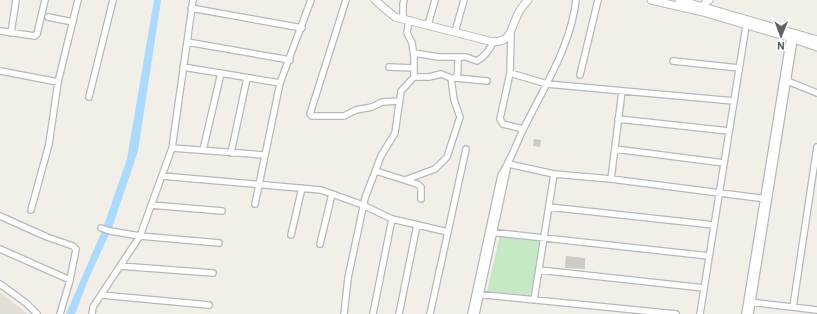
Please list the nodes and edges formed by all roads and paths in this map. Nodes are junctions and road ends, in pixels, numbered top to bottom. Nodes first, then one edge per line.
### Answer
1 (16, 0) edge
2 (45, 0) edge
3 (78, 0) edge
4 (113, 0) edge
5 (193, 0) edge
6 (311, 0) edge
7 (346, 0) edge
8 (375, 0) edge
9 (404, 0) edge
10 (435, 0) edge
11 (464, 0) edge
12 (528, 0) edge
13 (576, 0) edge
14 (598, 0) edge
15 (651, 0) edge
16 (679, 0) edge
17 (705, 4) edge
18 (192, 8) junction
19 (48, 17) dead end
20 (406, 19) junction
21 (73, 22) junction
22 (428, 25) junction
23 (746, 26) junction
24 (302, 28) junction
25 (0, 31) edge
26 (455, 32) junction
27 (11, 33) junction
28 (510, 34) junction
29 (792, 38) junction
30 (817, 40) edge
31 (187, 42) junction
32 (494, 42) junction
33 (817, 47) edge
34 (414, 53) junction
35 (459, 56) junction
36 (290, 60) junction
37 (673, 62) dead end
38 (183, 67) junction
39 (389, 67) dead end
40 (414, 68) junction
41 (739, 68) junction
42 (0, 71) edge
43 (510, 73) junction
44 (221, 74) junction
45 (580, 75) dead end
46 (414, 76) junction
47 (248, 78) junction
48 (454, 78) junction
49 (785, 80) junction
50 (58, 82) junction
51 (487, 82) dead end
52 (280, 83) junction
53 (547, 84) junction
54 (622, 91) junction
55 (817, 93) edge
56 (89, 97) dead end
57 (399, 101) junction
58 (734, 101) junction
59 (618, 119) junction
60 (523, 129) junction
61 (729, 131) junction
62 (817, 146) edge
63 (172, 148) junction
64 (615, 148) junction
65 (466, 149) dead end
66 (203, 150) junction
67 (231, 153) junction
68 (265, 155) junction
69 (724, 162) junction
70 (508, 164) junction
71 (376, 171) junction
72 (554, 174) junction
73 (162, 176) junction
74 (611, 179) junction
75 (405, 180) junction
76 (259, 185) junction
77 (302, 188) junction
78 (719, 193) junction
79 (332, 194) junction
80 (421, 199) dead end
81 (766, 199) junction
82 (255, 204) dead end
83 (151, 205) junction
84 (364, 205) junction
85 (548, 206) junction
86 (31, 210) dead end
87 (222, 211) dead end
88 (0, 216) edge
89 (392, 219) junction
90 (417, 225) junction
91 (714, 225) junction
92 (101, 228) dead end
93 (448, 232) junction
94 (491, 233) junction
95 (291, 235) dead end
96 (140, 236) junction
97 (544, 239) junction
98 (219, 243) dead end
99 (320, 244) dead end
100 (0, 249) edge
101 (709, 256) junction
102 (120, 266) junction
103 (539, 270) junction
104 (212, 273) dead end
105 (70, 280) junction
106 (0, 284) edge
107 (704, 288) junction
108 (101, 294) junction
109 (478, 294) junction
110 (534, 300) junction
111 (750, 302) junction
112 (209, 305) dead end
113 (793, 307) junction
114 (817, 310) edge
115 (37, 314) edge
116 (60, 314) edge
117 (92, 314) edge
118 (344, 314) edge
119 (373, 314) edge
120 (399, 314) edge
121 (430, 314) edge
122 (471, 314) edge
123 (476, 314) edge
124 (676, 314) edge
125 (700, 314) edge
126 (745, 314) edge
127 (750, 314) edge

1 - 27 street
2 - 27 street
3 - 21 street
4 - 56 street
5 - 18 street
6 - 24 street
7 - 57 street
8 - 20 street
9 - 20 street
10 - 22 street
11 - 26 street
12 - 28 street
13 - 53 street
14 - 45 street
15 - 17 street
16 - 17 street
17 - 23 street
17 - 30 street
18 - 24 street
18 - 31 street
19 - 21 street
20 - 22 street
20 - 34 street
21 - 50 street
22 - 26 street
23 - 29 street
23 - 41 street
24 - 36 street
25 - 27 street
26 - 32 street
28 - 32 street
28 - 43 street
29 - 33 street
29 - 49 street
31 - 36 street
31 - 38 street
32 - 35 street
34 - 35 street
34 - 40 street
35 - 48 street
36 - 52 street
37 - 41 street
38 - 44 street
38 - 63 street
39 - 40 street
40 - 46 street
41 - 58 street
42 - 50 street
43 - 53 street
43 - 60 street
44 - 47 street
44 - 66 street
46 - 48 street
46 - 57 street
47 - 52 street
47 - 67 street
48 - 51 street
48 - 75 street
49 - 55 street
49 - 81 street
50 - 86 street
52 - 68 street
53 - 54 street
53 - 60 street
54 - 58 street
54 - 59 street
57 - 71 street
58 - 61 street
59 - 61 street
59 - 64 street
60 - 70 street
61 - 69 street
62 - 113 street
63 - 66 street
63 - 73 street
64 - 69 street
64 - 74 street
65 - 93 street
66 - 67 street
67 - 68 street
68 - 76 street
69 - 78 street
70 - 72 street
70 - 94 street
70 - 94 street
71 - 75 street
71 - 84 street
72 - 74 street
72 - 85 street
73 - 76 street
73 - 83 street
74 - 78 street
75 - 80 street
76 - 77 street
76 - 82 street
77 - 79 street
77 - 95 street
78 - 81 street
78 - 91 street
79 - 84 street
79 - 99 street
81 - 111 street
83 - 87 street
83 - 96 street
84 - 89 street
84 - 118 street
85 - 91 street
85 - 97 street
88 - 105 street
89 - 90 street
89 - 119 street
90 - 93 street
90 - 120 street
91 - 101 street
92 - 96 street
93 - 121 street
94 - 97 street
94 - 109 street
96 - 98 street
96 - 102 street
97 - 101 street
97 - 103 street
100 - 105 street
101 - 107 street
102 - 104 street
102 - 108 street
103 - 107 street
103 - 110 street
105 - 116 street
106 - 115 street
107 - 125 street
108 - 112 street
108 - 117 street
109 - 110 street
109 - 122 street
109 - 123 street
110 - 124 street
111 - 113 street
111 - 126 street
111 - 127 street
113 - 114 street

